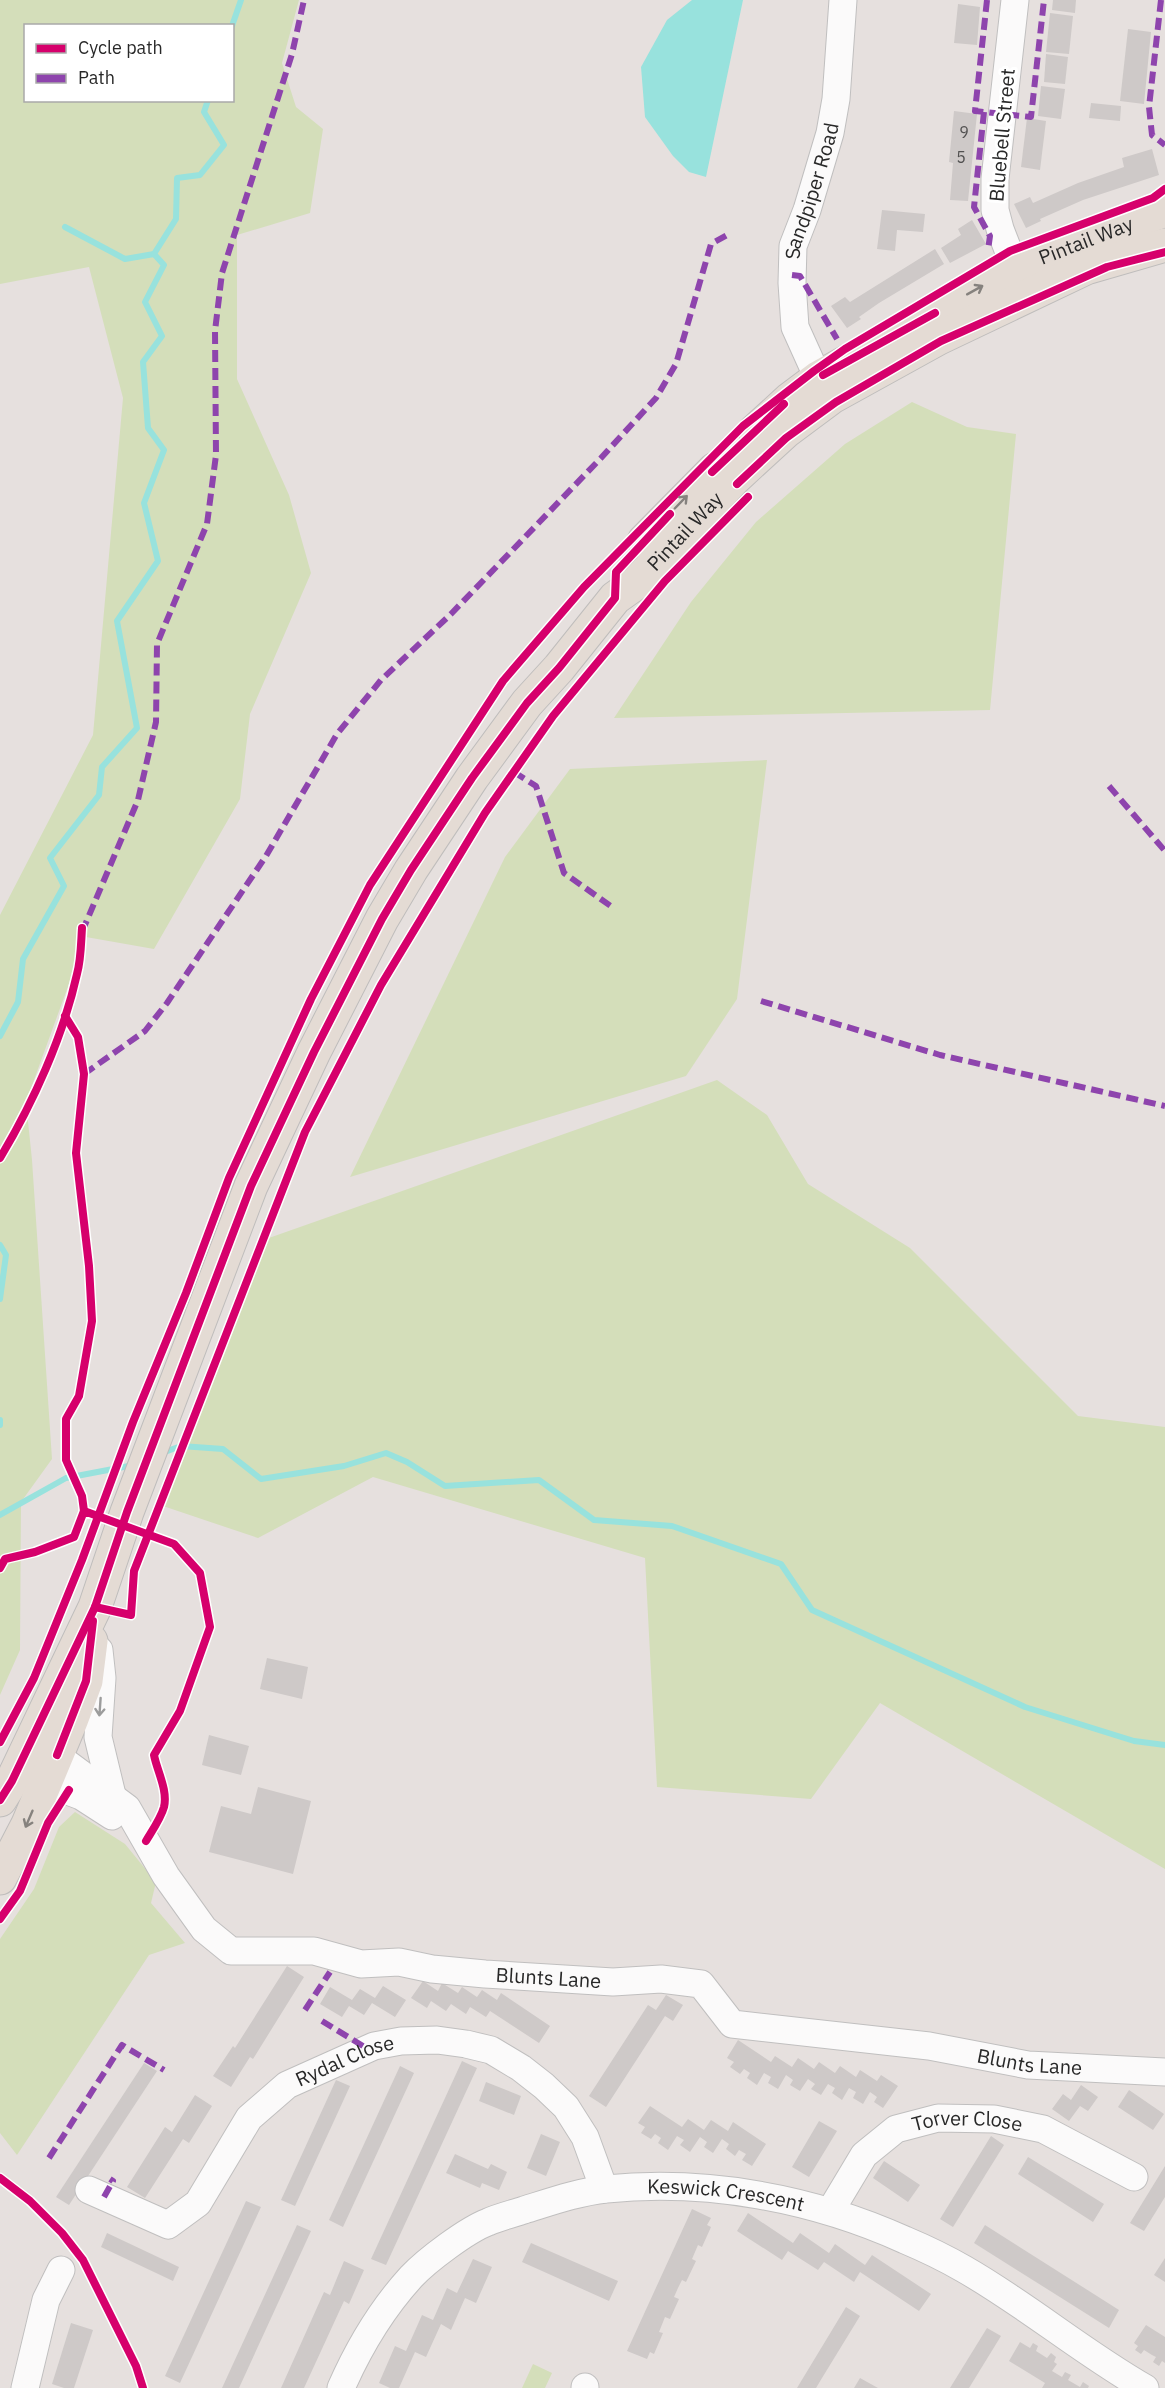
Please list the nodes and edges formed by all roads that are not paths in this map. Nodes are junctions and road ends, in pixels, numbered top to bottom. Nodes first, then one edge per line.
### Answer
1 (843, 0) edge
2 (1015, 0) edge
3 (1165, 210) edge
4 (1165, 245) edge
5 (1015, 268) junction
6 (818, 378) junction
7 (615, 598) junction
8 (95, 1607) junction
9 (50, 1768) junction
10 (6, 1791) edge
11 (112, 1795) junction
12 (144, 1836) junction
13 (0, 1878) edge
14 (1165, 2072) edge
15 (1134, 2177) dead end
16 (604, 2189) junction
17 (89, 2190) dead end
18 (831, 2210) junction
19 (61, 2270) dead end
20 (26, 2388) edge
21 (341, 2388) edge
22 (1145, 2388) edge

1 - 6 street, Sandpiper Road
2 - 5 street, Bluebell Street
3 - 5 main road, Pintail Way
4 - 7 main road, Pintail Way
6 -> 5 main road, Pintail Way
7 -> 6 main road, Pintail Way
7 - 8 main road, Pintail Way
8 - 9 main road
8 - 10 main road
8 -> 11 street
9 - 10 street
9 - 11 street, Blunts Lane
9 - 12 street
9 -> 13 main road
11 - 12 street, Blunts Lane
12 - 14 street, Blunts Lane
15 - 18 street, Torver Close
16 - 17 street, Rydal Close
16 - 18 street, Keswick Crescent
16 - 21 street, Keswick Crescent
18 - 22 street, Keswick Crescent
19 - 20 street

